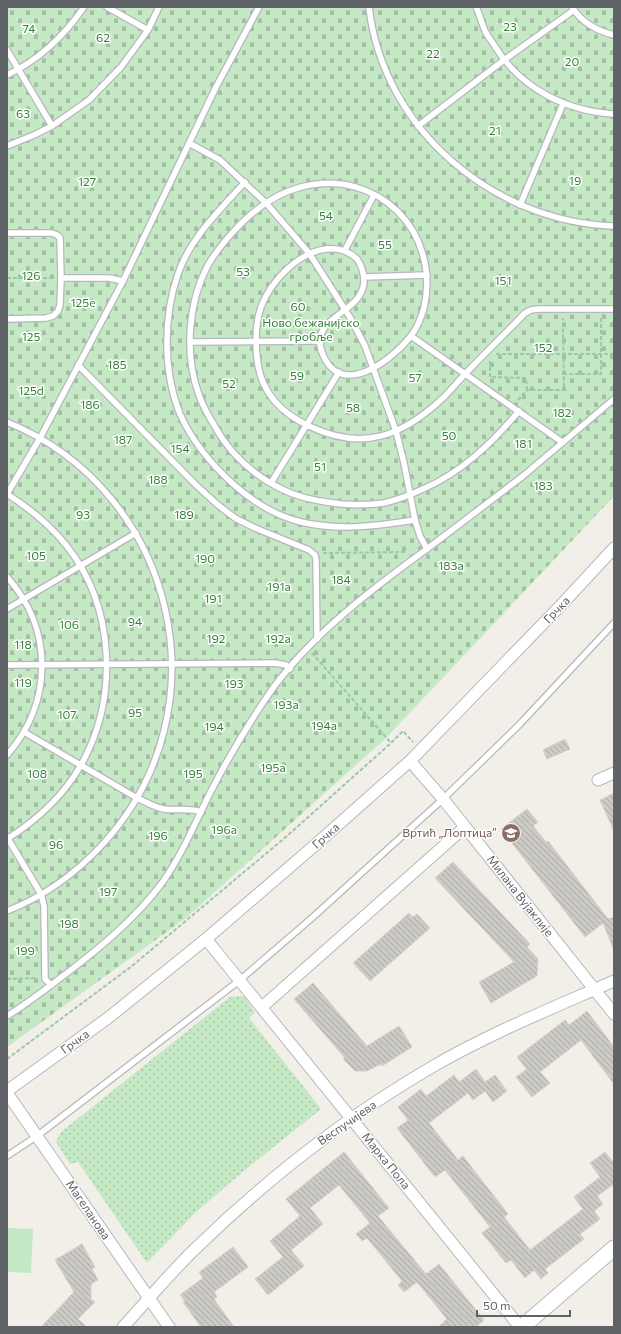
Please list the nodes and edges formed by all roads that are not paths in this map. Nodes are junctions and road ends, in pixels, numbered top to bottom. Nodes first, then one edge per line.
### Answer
1 (84, 7) edge
2 (107, 7) edge
3 (159, 7) edge
4 (259, 7) edge
5 (369, 7) edge
6 (476, 7) edge
7 (573, 8) edge
8 (148, 30) junction
9 (614, 35) edge
10 (7, 50) edge
11 (504, 60) junction
12 (19, 70) junction
13 (7, 75) edge
14 (563, 104) junction
15 (614, 114) edge
16 (52, 126) junction
17 (418, 126) junction
18 (189, 143) junction
19 (7, 146) edge
20 (245, 182) junction
21 (374, 195) junction
22 (266, 203) junction
23 (520, 205) junction
24 (614, 226) edge
25 (7, 233) edge
26 (345, 250) junction
27 (309, 254) junction
28 (427, 275) junction
29 (364, 277) junction
30 (61, 278) junction
31 (123, 281) junction
32 (614, 309) edge
33 (345, 310) junction
34 (7, 319) edge
35 (411, 336) junction
36 (256, 341) junction
37 (320, 341) junction
38 (191, 342) junction
39 (78, 365) junction
40 (374, 369) junction
41 (339, 372) junction
42 (465, 374) junction
43 (614, 399) edge
44 (519, 411) junction
45 (7, 422) edge
46 (307, 425) junction
47 (396, 431) junction
48 (40, 438) junction
49 (562, 442) junction
50 (271, 483) junction
51 (7, 494) edge
52 (410, 495) junction
53 (415, 520) junction
54 (136, 533) junction
55 (614, 548) edge
56 (428, 549) junction
57 (80, 566) junction
58 (7, 577) edge
59 (24, 599) junction
60 (7, 609) edge
61 (614, 623) edge
62 (317, 639) junction
63 (107, 664) junction
64 (173, 664) junction
65 (7, 665) edge
66 (42, 665) junction
67 (290, 669) junction
68 (24, 732) junction
69 (7, 755) edge
70 (410, 761) junction
71 (81, 764) junction
72 (614, 773) edge
73 (598, 780) dead end
74 (137, 798) junction
75 (443, 799) junction
76 (202, 812) junction
77 (465, 827) junction
78 (7, 838) edge
79 (41, 894) junction
80 (7, 911) edge
81 (206, 939) junction
82 (240, 980) junction
83 (614, 981) edge
84 (51, 985) junction
85 (594, 990) junction
86 (262, 1007) junction
87 (614, 1014) edge
88 (7, 1016) edge
89 (7, 1092) edge
90 (352, 1119) junction
91 (37, 1136) junction
92 (7, 1156) edge
93 (614, 1248) edge
94 (149, 1299) junction
95 (123, 1327) edge
96 (169, 1327) edge
97 (521, 1327) edge

1 - 12 lane
2 - 8 lane
3 - 8 lane
4 - 18 lane
5 - 17 lane
6 - 11 lane
7 - 9 lane
7 - 11 lane
8 - 16 lane
10 - 12 lane
11 - 14 lane
11 - 17 lane
12 - 13 lane
12 - 16 lane
14 - 15 lane
14 - 23 lane
16 - 19 lane
17 - 23 lane
18 - 20 lane
18 - 31 lane
20 - 22 lane
20 - 53 lane
21 - 22 lane
21 - 26 lane
21 - 28 lane
22 - 27 lane
22 - 38 lane
23 - 24 lane
25 - 30 lane
26 - 27 lane
26 - 29 lane
27 - 33 lane
27 - 36 lane
28 - 29 lane
28 - 35 lane
29 - 33 lane
30 - 31 lane
30 - 34 lane
31 - 39 lane
32 - 42 lane
33 - 37 lane
33 - 40 lane
35 - 40 lane
35 - 42 lane
36 - 37 lane
36 - 38 lane
36 - 46 lane
37 - 41 lane
38 - 50 lane
39 - 48 lane
39 - 62 lane
40 - 41 lane
40 - 47 lane
41 - 46 lane
42 - 44 lane
42 - 47 lane
43 - 49 lane
44 - 49 lane
44 - 52 lane
45 - 48 lane
46 - 47 lane
46 - 50 lane
47 - 52 lane
48 - 51 lane
48 - 54 lane
49 - 56 lane
50 - 52 lane
51 - 57 lane
52 - 53 lane
53 - 56 lane
54 - 57 lane
54 - 64 lane
55 - 70 street, Грчка
56 - 62 lane
57 - 59 lane
57 - 63 lane
58 - 59 lane
59 - 60 lane
59 - 66 lane
61 - 75 lane
62 - 67 lane
63 - 64 lane
63 - 66 lane
63 - 71 lane
64 - 67 lane
64 - 74 lane
65 - 66 lane
66 - 68 lane
67 - 76 lane
68 - 69 lane
68 - 71 lane
70 - 75 street, Милана Вујаклије
70 - 81 street, Грчка
71 - 74 lane
71 - 78 lane
72 - 73 street
74 - 76 lane
74 - 79 lane
75 - 77 street, Милана Вујаклије
75 - 82 lane
76 - 84 lane
77 - 85 street, Милана Вујаклије
77 - 86 street
78 - 79 lane
79 - 80 lane
79 - 84 lane
81 - 82 street, Марка Пола
81 - 89 street, Грчка
82 - 86 street, Марка Пола
82 - 91 lane
83 - 85 street, Веспучијева
84 - 88 lane
85 - 87 street, Милана Вујаклије
85 - 90 street, Веспучијева
86 - 90 street, Марка Пола
89 - 91 street, Магеланова
90 - 94 street, Веспучијева
90 - 97 street, Марка Пола
91 - 92 lane
91 - 94 street, Магеланова
93 - 97 main road
94 - 95 street, Веспучијева
94 - 96 street, Магеланова

